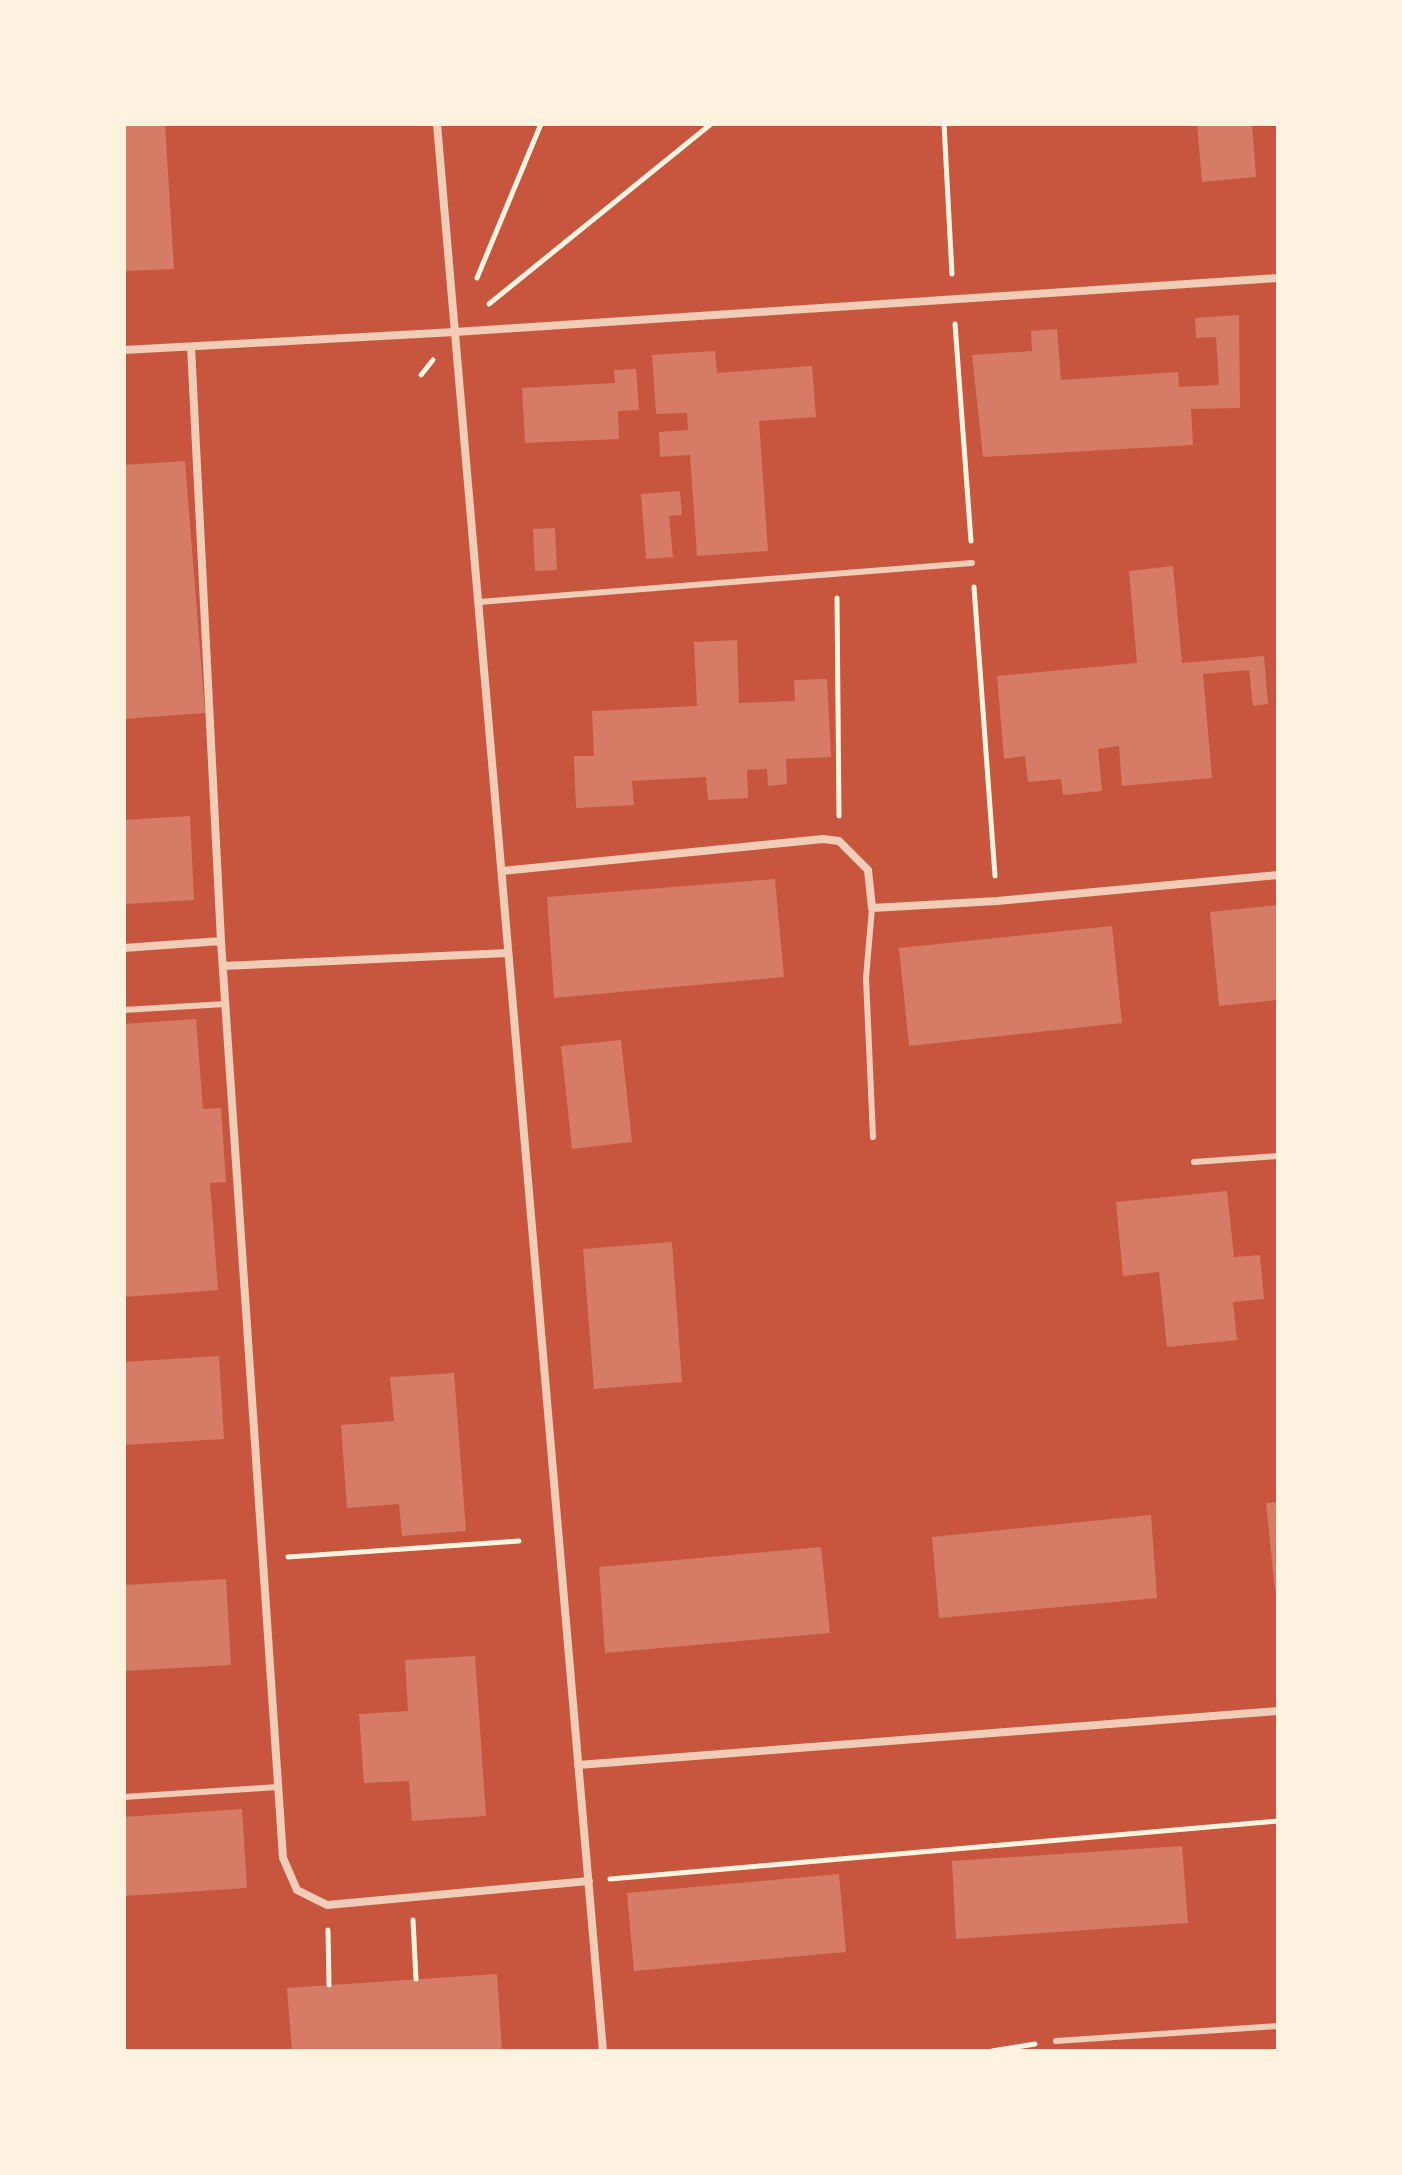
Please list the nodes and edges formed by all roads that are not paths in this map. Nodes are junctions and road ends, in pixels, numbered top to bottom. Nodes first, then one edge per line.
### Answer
1 (437, 124) edge
2 (1278, 278) edge
3 (455, 332) junction
4 (191, 347) junction
5 (124, 350) edge
6 (972, 563) road end
7 (479, 602) junction
8 (502, 871) junction
9 (1278, 875) edge
10 (872, 908) junction
11 (221, 941) junction
12 (124, 948) edge
13 (507, 953) junction
14 (223, 966) junction
15 (225, 1004) junction
16 (124, 1010) edge
17 (873, 1137) dead end
18 (1278, 1156) edge
19 (1194, 1162) dead end
20 (1278, 1711) edge
21 (578, 1765) junction
22 (278, 1787) junction
23 (124, 1797) edge
24 (589, 1881) junction
25 (1278, 2026) edge
26 (1056, 2041) road end
27 (603, 2051) edge

1 - 3 street
2 - 3 street
3 - 4 street
3 - 7 street
4 - 5 street
4 - 11 street
6 - 7 lane
7 - 8 street
8 - 10 street
8 - 13 street
9 - 10 street
10 - 17 lane
11 - 12 street
11 - 14 street
13 - 14 street
13 - 21 street
14 - 15 street
15 - 16 lane
15 - 22 street
18 - 19 lane
20 - 21 street
21 - 24 street
22 - 23 lane
22 - 24 street
24 - 27 street
25 - 26 lane

